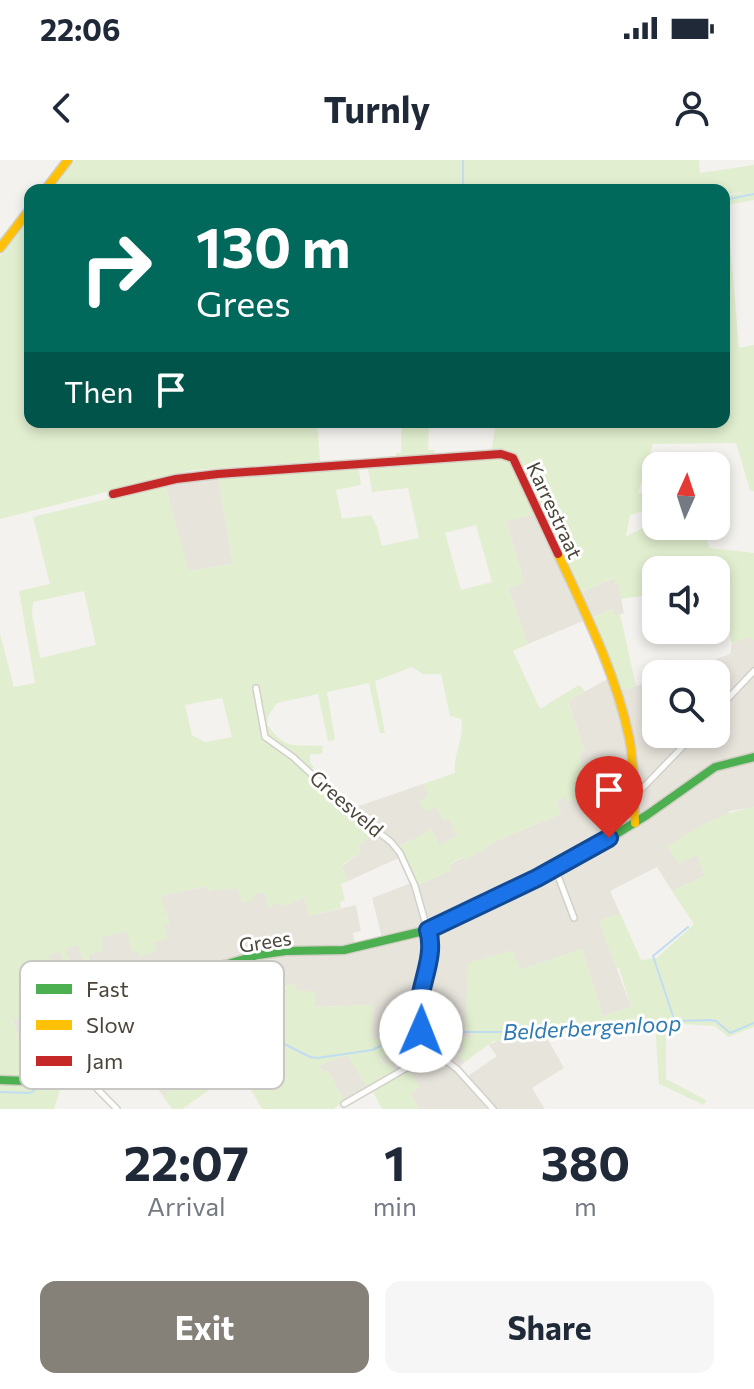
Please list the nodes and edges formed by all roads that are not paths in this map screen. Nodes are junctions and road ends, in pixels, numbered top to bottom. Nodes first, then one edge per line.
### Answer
1 (68, 160) edge
2 (50, 184) edge
3 (24, 217) edge
4 (0, 248) edge
5 (113, 494) dead end
6 (754, 671) edge
7 (256, 688) dead end
8 (730, 696) edge
9 (681, 748) edge
10 (754, 757) edge
11 (632, 799) junction
12 (635, 823) junction
13 (555, 868) junction
14 (574, 918) dead end
15 (428, 930) junction
16 (238, 961) edge
17 (434, 1052) junction
18 (0, 1080) edge
19 (20, 1082) edge
20 (97, 1089) edge
21 (344, 1104) dead end
22 (117, 1109) edge
23 (493, 1109) edge

1 - 2 street
3 - 4 street
5 - 11 street, Karrestraat
6 - 8 street
7 - 15 street, Greesveld
9 - 11 street
10 - 12 street, Grees
11 - 12 street, Karrestraat
12 - 13 street, Grees
13 - 14 street
13 - 15 street, Grees
15 - 16 street, Grees
15 - 17 street
17 - 21 street
17 - 23 street
18 - 19 street, Grees
20 - 22 street

